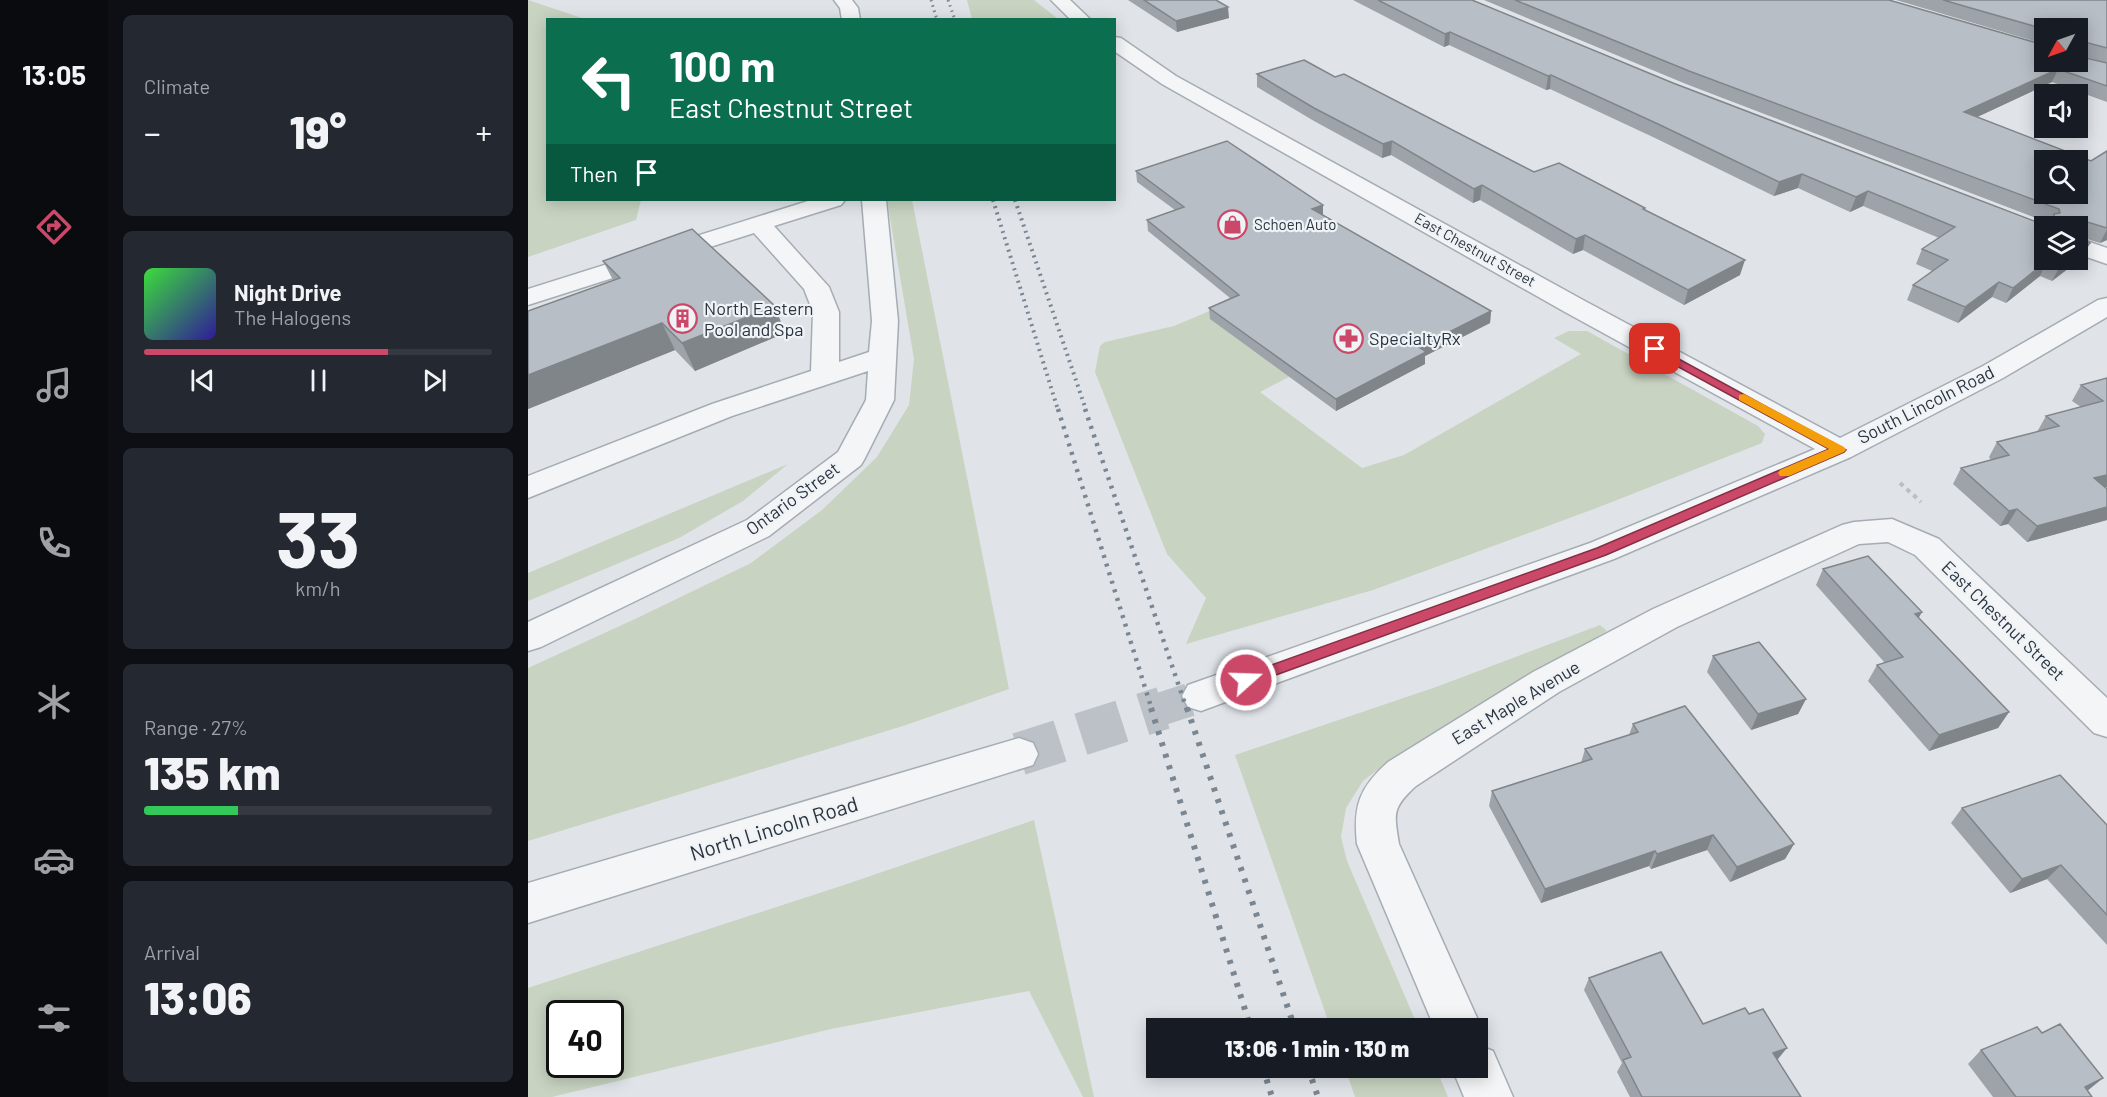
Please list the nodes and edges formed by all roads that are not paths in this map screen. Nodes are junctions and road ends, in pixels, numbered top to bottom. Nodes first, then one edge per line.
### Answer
1 (843, 0) edge
2 (1060, 0) edge
3 (851, 18) edge
4 (1080, 18) edge
5 (1116, 43) edge
6 (830, 201) edge
7 (874, 201) edge
8 (758, 224) junction
9 (2088, 249) edge
10 (2107, 257) edge
11 (528, 297) edge
12 (2107, 306) edge
13 (882, 357) junction
14 (825, 375) junction
15 (1840, 450) junction
16 (528, 488) edge
17 (1892, 530) joint
18 (528, 637) edge
19 (1202, 696) tunnel mouth
20 (2107, 722) edge
21 (1019, 754) tunnel mouth
22 (528, 903) edge
23 (1454, 1018) edge
24 (1480, 1078) edge
25 (1489, 1097) edge

1 - 3 street
2 - 4 street
5 - 15 street, East Chestnut Street
6 - 8 street
7 - 13 street, Ontario Street
8 - 11 street
8 - 14 street
9 - 10 street
12 - 15 street, South Lincoln Road
13 - 14 street
13 - 18 street, Ontario Street
14 - 16 street
15 - 19 street, South Lincoln Road
17 - 20 street, East Chestnut Street
17 - 23 street, East Maple Avenue
21 - 22 street, North Lincoln Road
24 - 25 street

